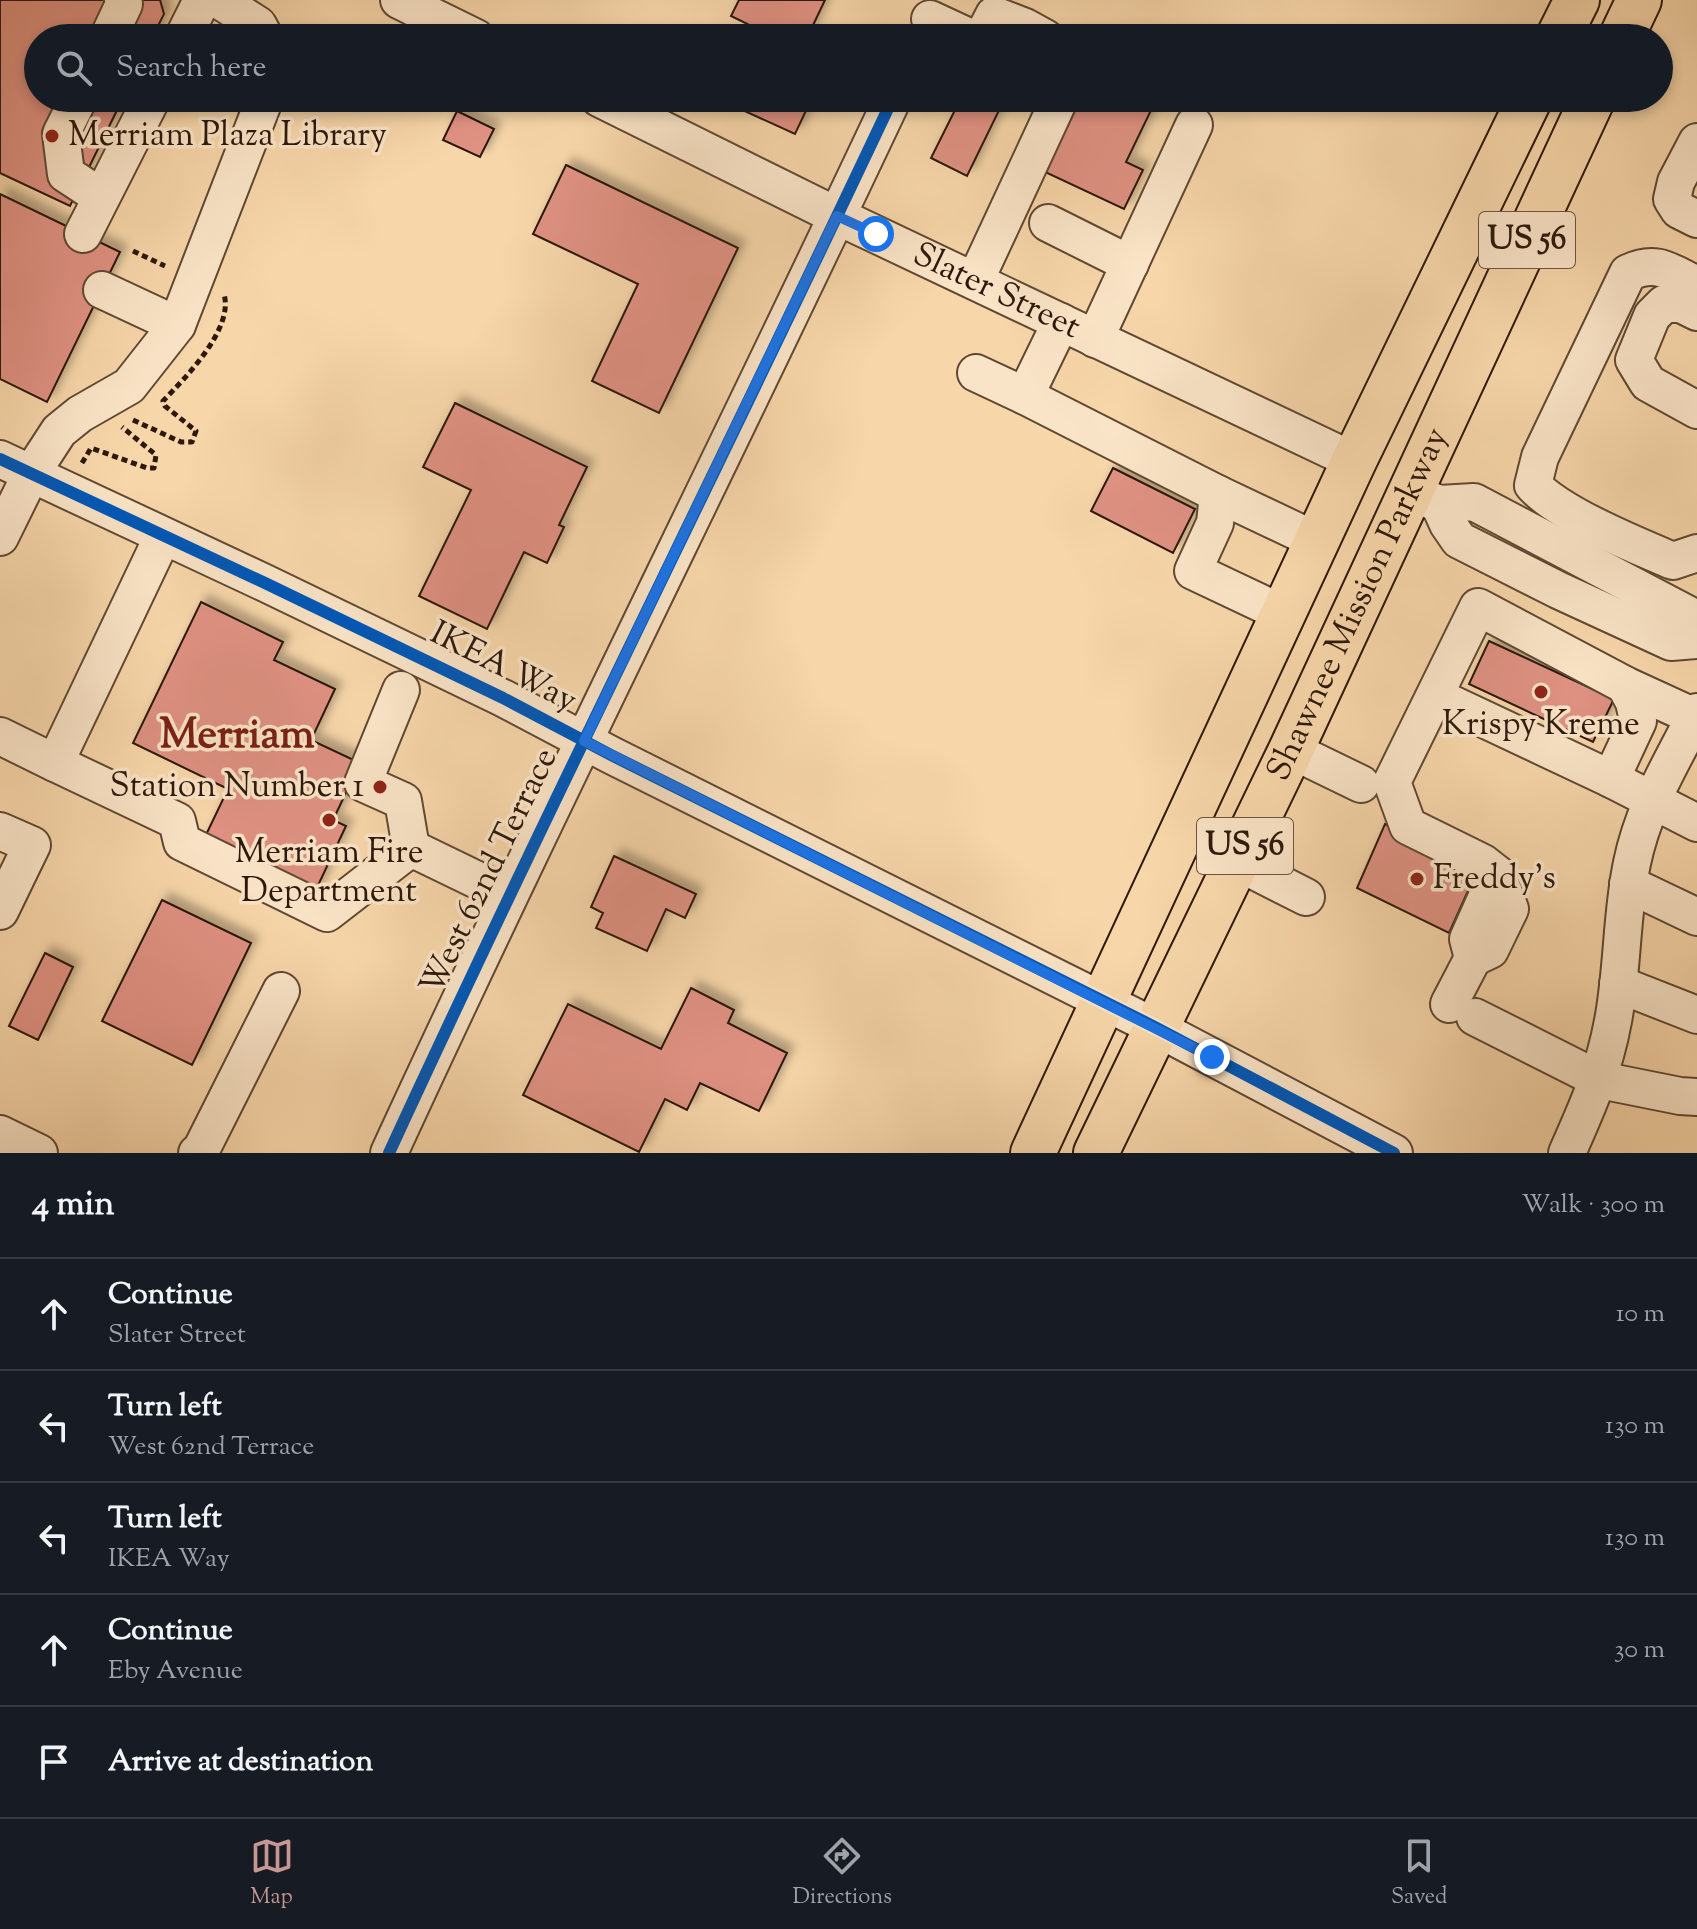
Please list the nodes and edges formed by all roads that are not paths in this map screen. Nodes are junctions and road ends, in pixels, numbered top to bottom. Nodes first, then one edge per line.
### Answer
1 (123, 0) edge
2 (202, 0) edge
3 (219, 0) edge
4 (399, 0) edge
5 (1577, 0) edge
6 (1639, 0) edge
7 (114, 24) edge
8 (190, 24) edge
9 (256, 24) edge
10 (448, 24) edge
11 (989, 24) edge
12 (1017, 24) edge
13 (1565, 24) edge
14 (1628, 24) edge
15 (72, 112) edge
16 (145, 112) edge
17 (260, 112) edge
18 (627, 112) edge
19 (886, 112) edge
20 (1053, 112) edge
21 (1523, 112) edge
22 (1587, 112) edge
23 (1194, 125) dead end
24 (1697, 142) edge
25 (101, 197) junction
26 (1688, 214) edge
27 (837, 216) junction
28 (1048, 223) dead end
29 (83, 234) dead end
30 (1130, 264) junction
31 (975, 281) junction
32 (1697, 285) edge
33 (102, 290) dead end
34 (1697, 312) edge
35 (1061, 322) junction
36 (177, 325) junction
37 (1095, 339) junction
38 (976, 373) dead end
39 (1025, 396) junction
40 (1697, 410) edge
41 (1354, 461) junction
42 (15, 466) edge
43 (1218, 494) junction
44 (1424, 498) junction
45 (163, 536) junction
46 (0, 537) edge
47 (1317, 541) junction
48 (1697, 553) edge
49 (1284, 614) junction
50 (1697, 627) edge
51 (1697, 640) edge
52 (1330, 662) junction
53 (1625, 685) junction
54 (401, 690) dead end
55 (1435, 696) junction
56 (1696, 716) edge
57 (0, 736) edge
58 (584, 741) junction
59 (1291, 750) junction
60 (55, 763) junction
61 (1611, 779) junction
62 (1361, 784) dead end
63 (1651, 799) junction
64 (1697, 823) edge
65 (0, 831) edge
66 (411, 848) junction
67 (1237, 862) junction
68 (1628, 884) junction
69 (508, 895) junction
70 (1306, 897) dead end
71 (0, 911) edge
72 (1697, 917) edge
73 (1618, 984) junction
74 (281, 991) dead end
75 (1104, 1003) junction
76 (1697, 1015) edge
77 (1155, 1027) junction
78 (1600, 1080) junction
79 (1697, 1097) edge
80 (0, 1134) edge
81 (39, 1153) edge
82 (197, 1153) edge
83 (389, 1153) edge
84 (1033, 1153) edge
85 (1096, 1153) edge
86 (1394, 1153) edge
87 (1567, 1153) edge

1 - 7 street
2 - 8 street
3 - 9 street
4 - 10 street
5 - 13 highway
6 - 14 highway
11 - 12 street
15 - 25 street
16 - 25 street
17 - 36 street
18 - 27 street, Slater Street
19 - 27 street, West 62nd Terrace
20 - 31 street
21 - 41 highway, Shawnee Mission Parkway / US 56
22 - 44 highway, Shawnee Mission Parkway / US 56
23 - 30 street
24 - 26 street
25 - 29 street
27 - 31 street, Slater Street
27 - 58 street, West 62nd Terrace
28 - 30 street
30 - 37 street
31 - 35 street, Slater Street
32 - 48 street
33 - 36 street
34 - 40 street
35 - 37 street, Slater Street
35 - 39 street
36 - 42 street
37 - 41 street, Slater Street
38 - 39 street
39 - 43 street
41 - 47 highway, Shawnee Mission Parkway / US 56
41 - 52 highway
42 - 45 street, IKEA Way
42 - 46 street
43 - 47 street
43 - 49 street
44 - 50 street
44 - 51 street
44 - 52 highway, Shawnee Mission Parkway / US 56
45 - 58 street, IKEA Way
45 - 60 street
47 - 49 highway, Shawnee Mission Parkway / US 56
49 - 75 highway, Shawnee Mission Parkway / US 56
52 - 59 highway, Shawnee Mission Parkway / US 56
53 - 55 street
53 - 56 street
53 - 61 street
54 - 66 street
55 - 61 street
55 - 78 street
56 - 63 street
57 - 60 street
58 - 69 street, West 62nd Terrace
58 - 75 street, IKEA Way
59 - 62 street
59 - 67 highway, Shawnee Mission Parkway / US 56
60 - 66 street
61 - 63 street
63 - 64 street
63 - 68 street
65 - 71 street
66 - 69 street
67 - 70 street
67 - 77 highway, Shawnee Mission Parkway / US 56
68 - 72 street
68 - 73 street
69 - 83 street, West 62nd Terrace
73 - 76 street
73 - 78 street
74 - 82 street
75 - 77 street, IKEA Way
75 - 84 highway, Shawnee Mission Parkway / US 56
77 - 85 highway, Shawnee Mission Parkway / US 56
77 - 86 street, IKEA Way
78 - 79 street
78 - 87 street
80 - 81 street

